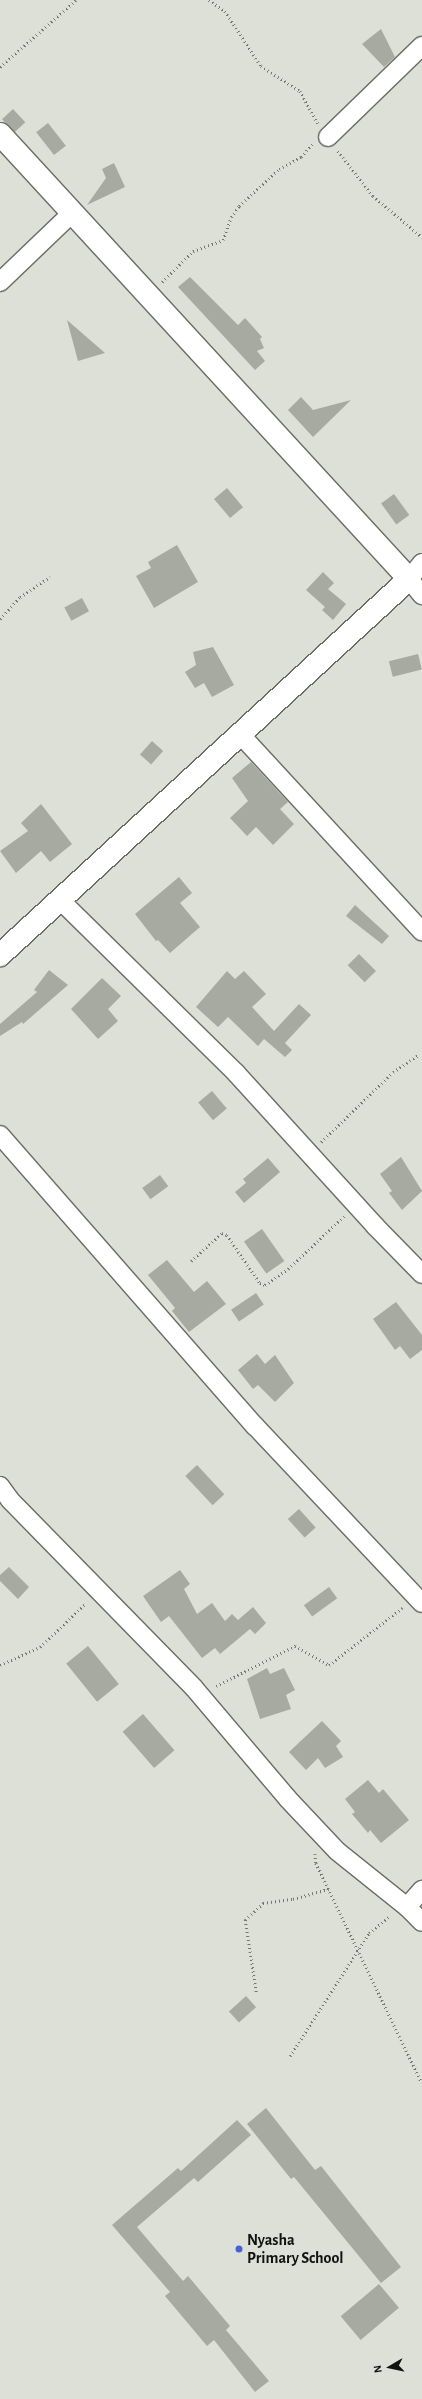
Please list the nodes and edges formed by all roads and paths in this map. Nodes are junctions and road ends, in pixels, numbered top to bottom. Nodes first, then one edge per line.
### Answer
1 (76, 0) edge
2 (209, 0) edge
3 (422, 46) edge
4 (0, 67) edge
5 (0, 134) edge
6 (325, 134) junction
7 (72, 214) junction
8 (422, 237) edge
9 (0, 282) edge
10 (148, 296) junction
11 (50, 577) dead end
12 (418, 579) edge
13 (0, 619) edge
14 (239, 733) junction
15 (59, 899) junction
16 (422, 931) edge
17 (0, 955) edge
18 (418, 1055) dead end
19 (0, 1135) edge
20 (309, 1153) junction
21 (356, 1205) junction
22 (191, 1260) dead end
23 (422, 1274) edge
24 (0, 1486) edge
25 (99, 1592) junction
26 (422, 1603) edge
27 (0, 1665) edge
28 (194, 1688) junction
29 (309, 1821) junction
30 (329, 1889) junction
31 (422, 1890) edge
32 (407, 1907) junction
33 (422, 1922) edge
34 (359, 1949) junction
35 (256, 1992) dead end
36 (290, 2056) dead end
37 (422, 2083) edge

1 - 4 path
2 - 6 path
3 - 6 street
5 - 7 street
6 - 8 path
6 - 10 path
7 - 9 street
7 - 10 street
10 - 12 street
11 - 13 path
12 - 14 street
14 - 15 street
14 - 16 street
15 - 17 street
15 - 20 street
18 - 20 path
19 - 26 street
20 - 21 street
21 - 22 path
21 - 23 street
24 - 25 street
25 - 27 path
25 - 28 street
26 - 28 path
28 - 29 street
29 - 30 path
29 - 32 street
30 - 34 path
30 - 35 path
31 - 32 street
32 - 33 street
32 - 34 path
34 - 36 path
34 - 37 path

